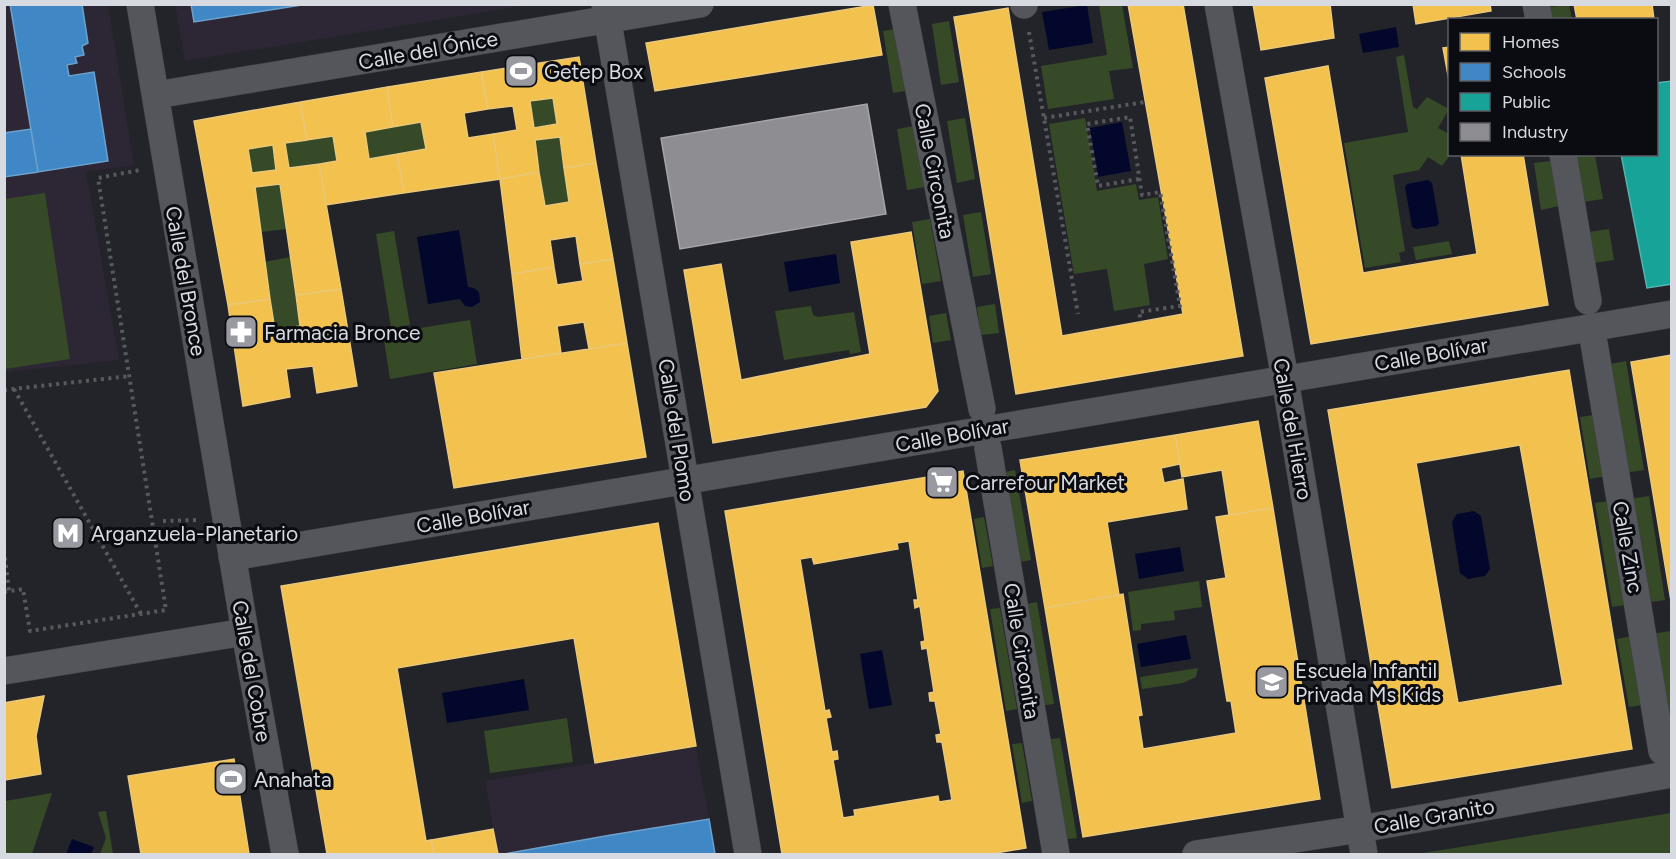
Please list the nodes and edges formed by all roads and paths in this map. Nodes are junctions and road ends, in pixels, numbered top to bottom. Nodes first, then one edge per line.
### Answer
1 (140, 4) edge
2 (700, 4) edge
3 (902, 4) edge
4 (1218, 4) edge
5 (1024, 5) edge
6 (607, 12) edge
7 (156, 95) junction
8 (1145, 102) dead end
9 (1044, 118) junction
10 (1563, 156) edge
11 (147, 169) dead end
12 (1139, 179) junction
13 (1588, 301) dead end
14 (1078, 314) dead end
15 (1671, 314) edge
16 (1141, 322) dead end
17 (1594, 343) dead end
18 (130, 376) junction
19 (1285, 379) junction
20 (14, 389) junction
21 (4, 390) edge
22 (982, 409) dead end
23 (988, 448) dead end
24 (685, 480) junction
25 (199, 520) dead end
26 (163, 521) dead end
27 (4, 550) edge
28 (232, 557) junction
29 (7, 591) edge
30 (141, 614) junction
31 (245, 632) junction
32 (4, 671) edge
33 (1667, 762) edge
34 (1362, 842) edge
35 (285, 855) edge
36 (748, 855) edge
37 (1056, 855) edge
38 (1196, 855) edge

1 - 7 street, Calle del Bronce
2 - 6 street, Calle del Ónice
3 - 22 street, Calle Circonita
4 - 19 street, Calle del Hierro
5 - 9 path
6 - 7 street, Calle del Ónice
6 - 24 street, Calle del Plomo
7 - 28 street, Calle del Bronce
8 - 9 path
9 - 14 path
10 - 13 street
11 - 18 path
12 - 12 path
12 - 16 path
15 - 19 street, Calle Bolívar
17 - 33 street, Calle Zinc
18 - 20 path
18 - 30 path
19 - 24 street, Calle Bolívar
19 - 34 street, Calle del Hierro
20 - 21 path
20 - 30 path
23 - 37 street, Calle Circonita
24 - 28 street, Calle Bolívar
24 - 36 street, Calle del Plomo
25 - 26 path
27 - 29 path
28 - 31 street, Calle del Cobre
29 - 30 path
31 - 32 street
31 - 35 street, Calle del Cobre
33 - 34 street, Calle Granito
34 - 38 street, Calle Granito

